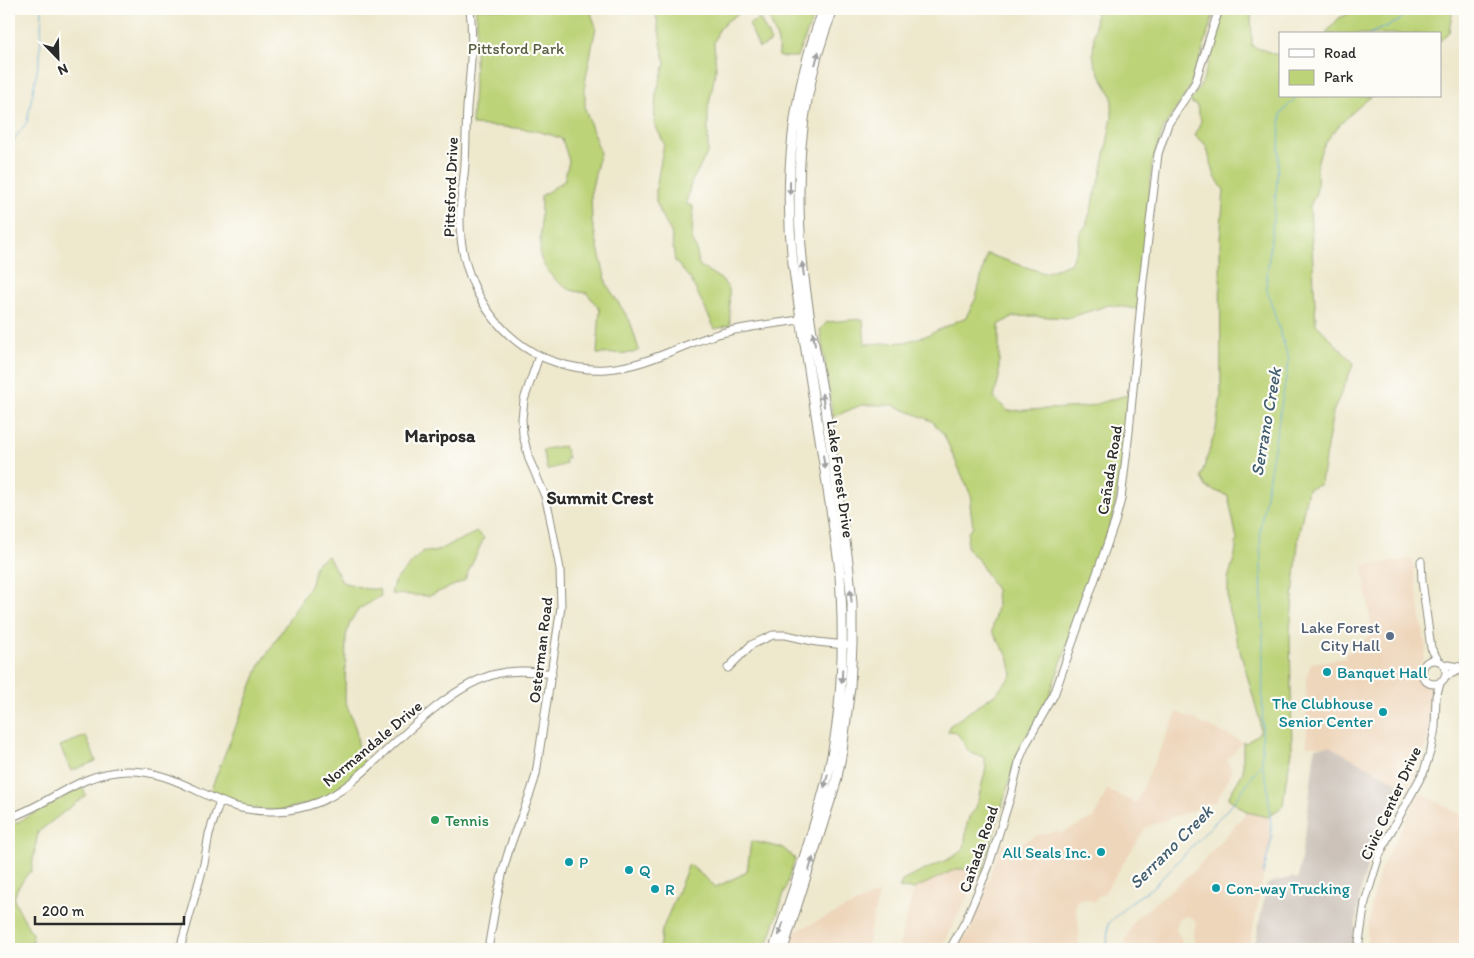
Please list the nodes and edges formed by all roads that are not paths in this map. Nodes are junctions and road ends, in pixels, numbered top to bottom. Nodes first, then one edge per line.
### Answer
1 (470, 9) edge
2 (824, 9) edge
3 (833, 9) edge
4 (1219, 9) edge
5 (806, 319) junction
6 (539, 356) junction
7 (1421, 561) dead end
8 (847, 644) junction
9 (1430, 648) junction
10 (1426, 662) junction
11 (1440, 662) junction
12 (728, 668) dead end
13 (1465, 668) edge
14 (552, 674) junction
15 (1443, 679) junction
16 (1429, 683) junction
17 (1436, 696) junction
18 (840, 702) junction
19 (845, 734) junction
20 (831, 758) junction
21 (220, 801) junction
22 (9, 818) edge
23 (180, 949) edge
24 (488, 949) edge
25 (774, 949) edge
26 (783, 949) edge
27 (950, 949) edge
28 (1358, 949) edge

1 - 6 street, Pittsford Drive
2 -> 5 main road, Lake Forest Drive
5 -> 3 main road, Lake Forest Drive
4 - 27 street, Cañada Road
5 - 6 street, Pittsford Drive
5 - 8 main road, Lake Forest Drive
6 - 14 street, Osterman Road
7 - 9 street, Civic Center Drive
8 - 12 street
8 -> 18 main road, Lake Forest Drive
8 - 19 main road, Lake Forest Drive
9 - 10 street, Civic Center Drive
9 - 11 street, Civic Center Drive
10 - 11 street
10 - 16 street, Civic Center Drive
11 - 13 street
11 - 15 street, Civic Center Drive
13 - 15 street
14 - 21 street, Normandale Drive
14 - 24 street, Osterman Road
15 - 16 street
15 - 17 street, Civic Center Drive
16 - 17 street, Civic Center Drive
17 - 28 street, Civic Center Drive
18 - 19 main road
18 - 20 main road, Lake Forest Drive
19 - 20 main road
26 -> 19 main road, Lake Forest Drive
20 -> 25 main road, Lake Forest Drive
21 - 22 street, Normandale Drive
21 - 23 street

